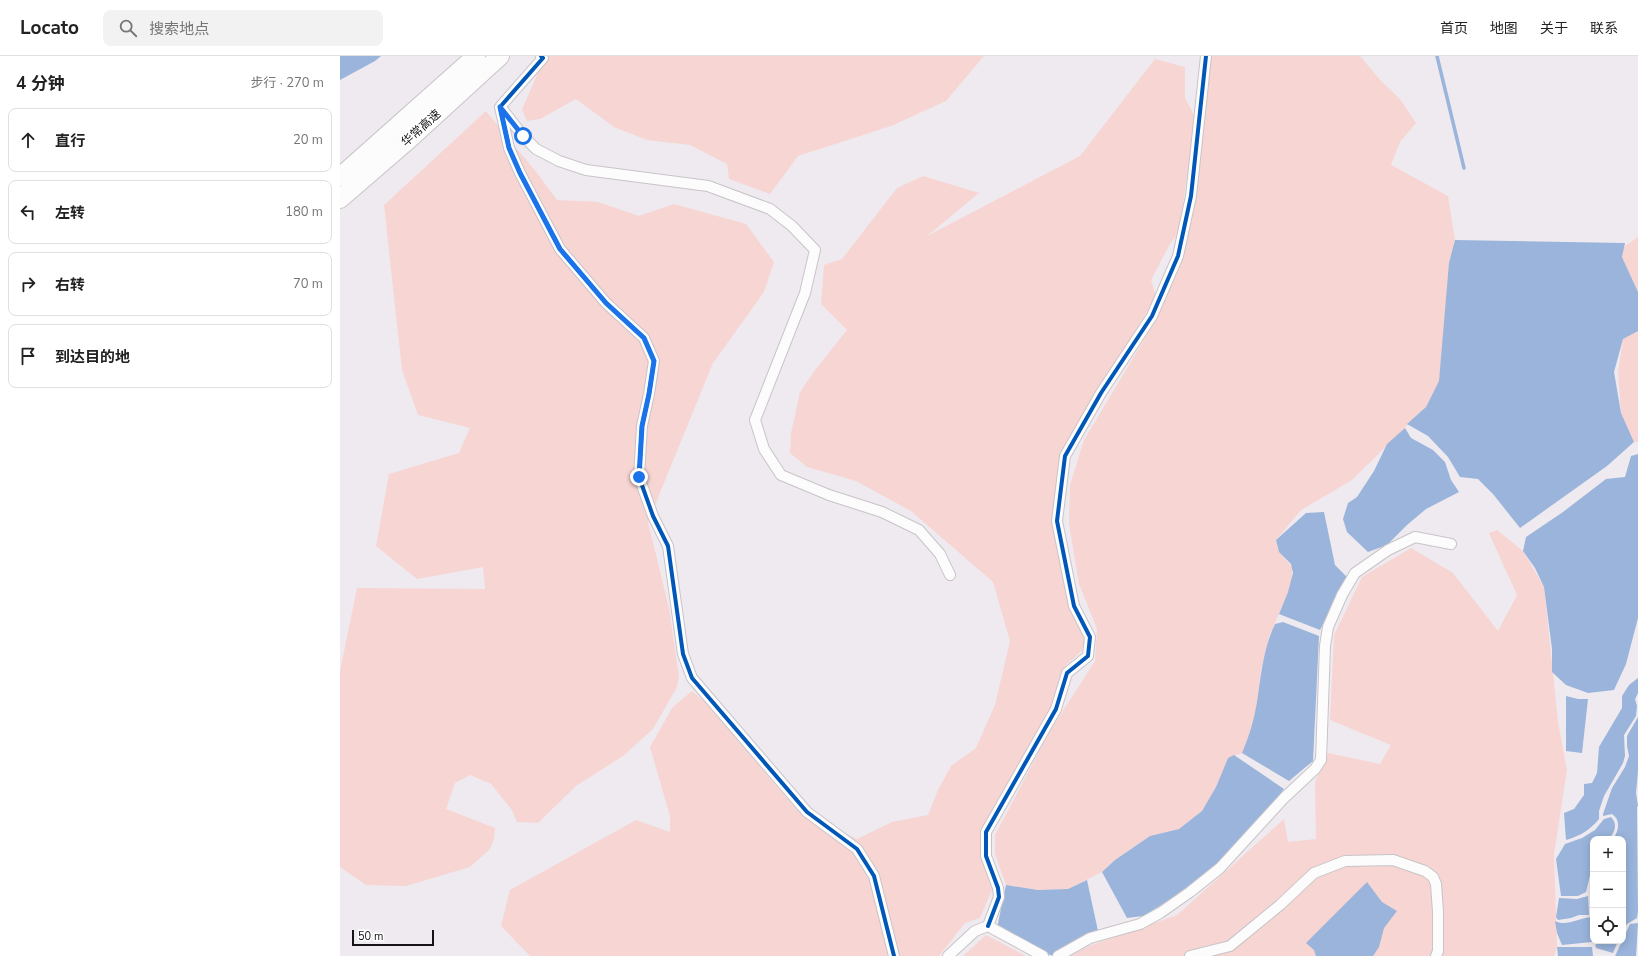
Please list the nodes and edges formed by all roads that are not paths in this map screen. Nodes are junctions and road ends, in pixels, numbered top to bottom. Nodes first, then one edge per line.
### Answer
1 (476, 56) edge
2 (500, 56) edge
3 (541, 56) edge
4 (1206, 56) edge
5 (500, 107) junction
6 (340, 177) edge
7 (340, 199) edge
8 (1451, 544) dead end
9 (950, 575) dead end
10 (988, 926) junction
11 (894, 956) edge
12 (948, 956) edge
13 (1043, 956) edge
14 (1058, 956) edge
15 (1190, 956) edge
16 (1436, 956) edge

1 - 6 highway, 华常高速
2 - 7 highway, 华常高速
3 - 5 street
4 - 10 street
5 - 9 street
5 - 11 street
8 - 14 street
10 - 12 street
10 - 13 street
15 - 16 street

